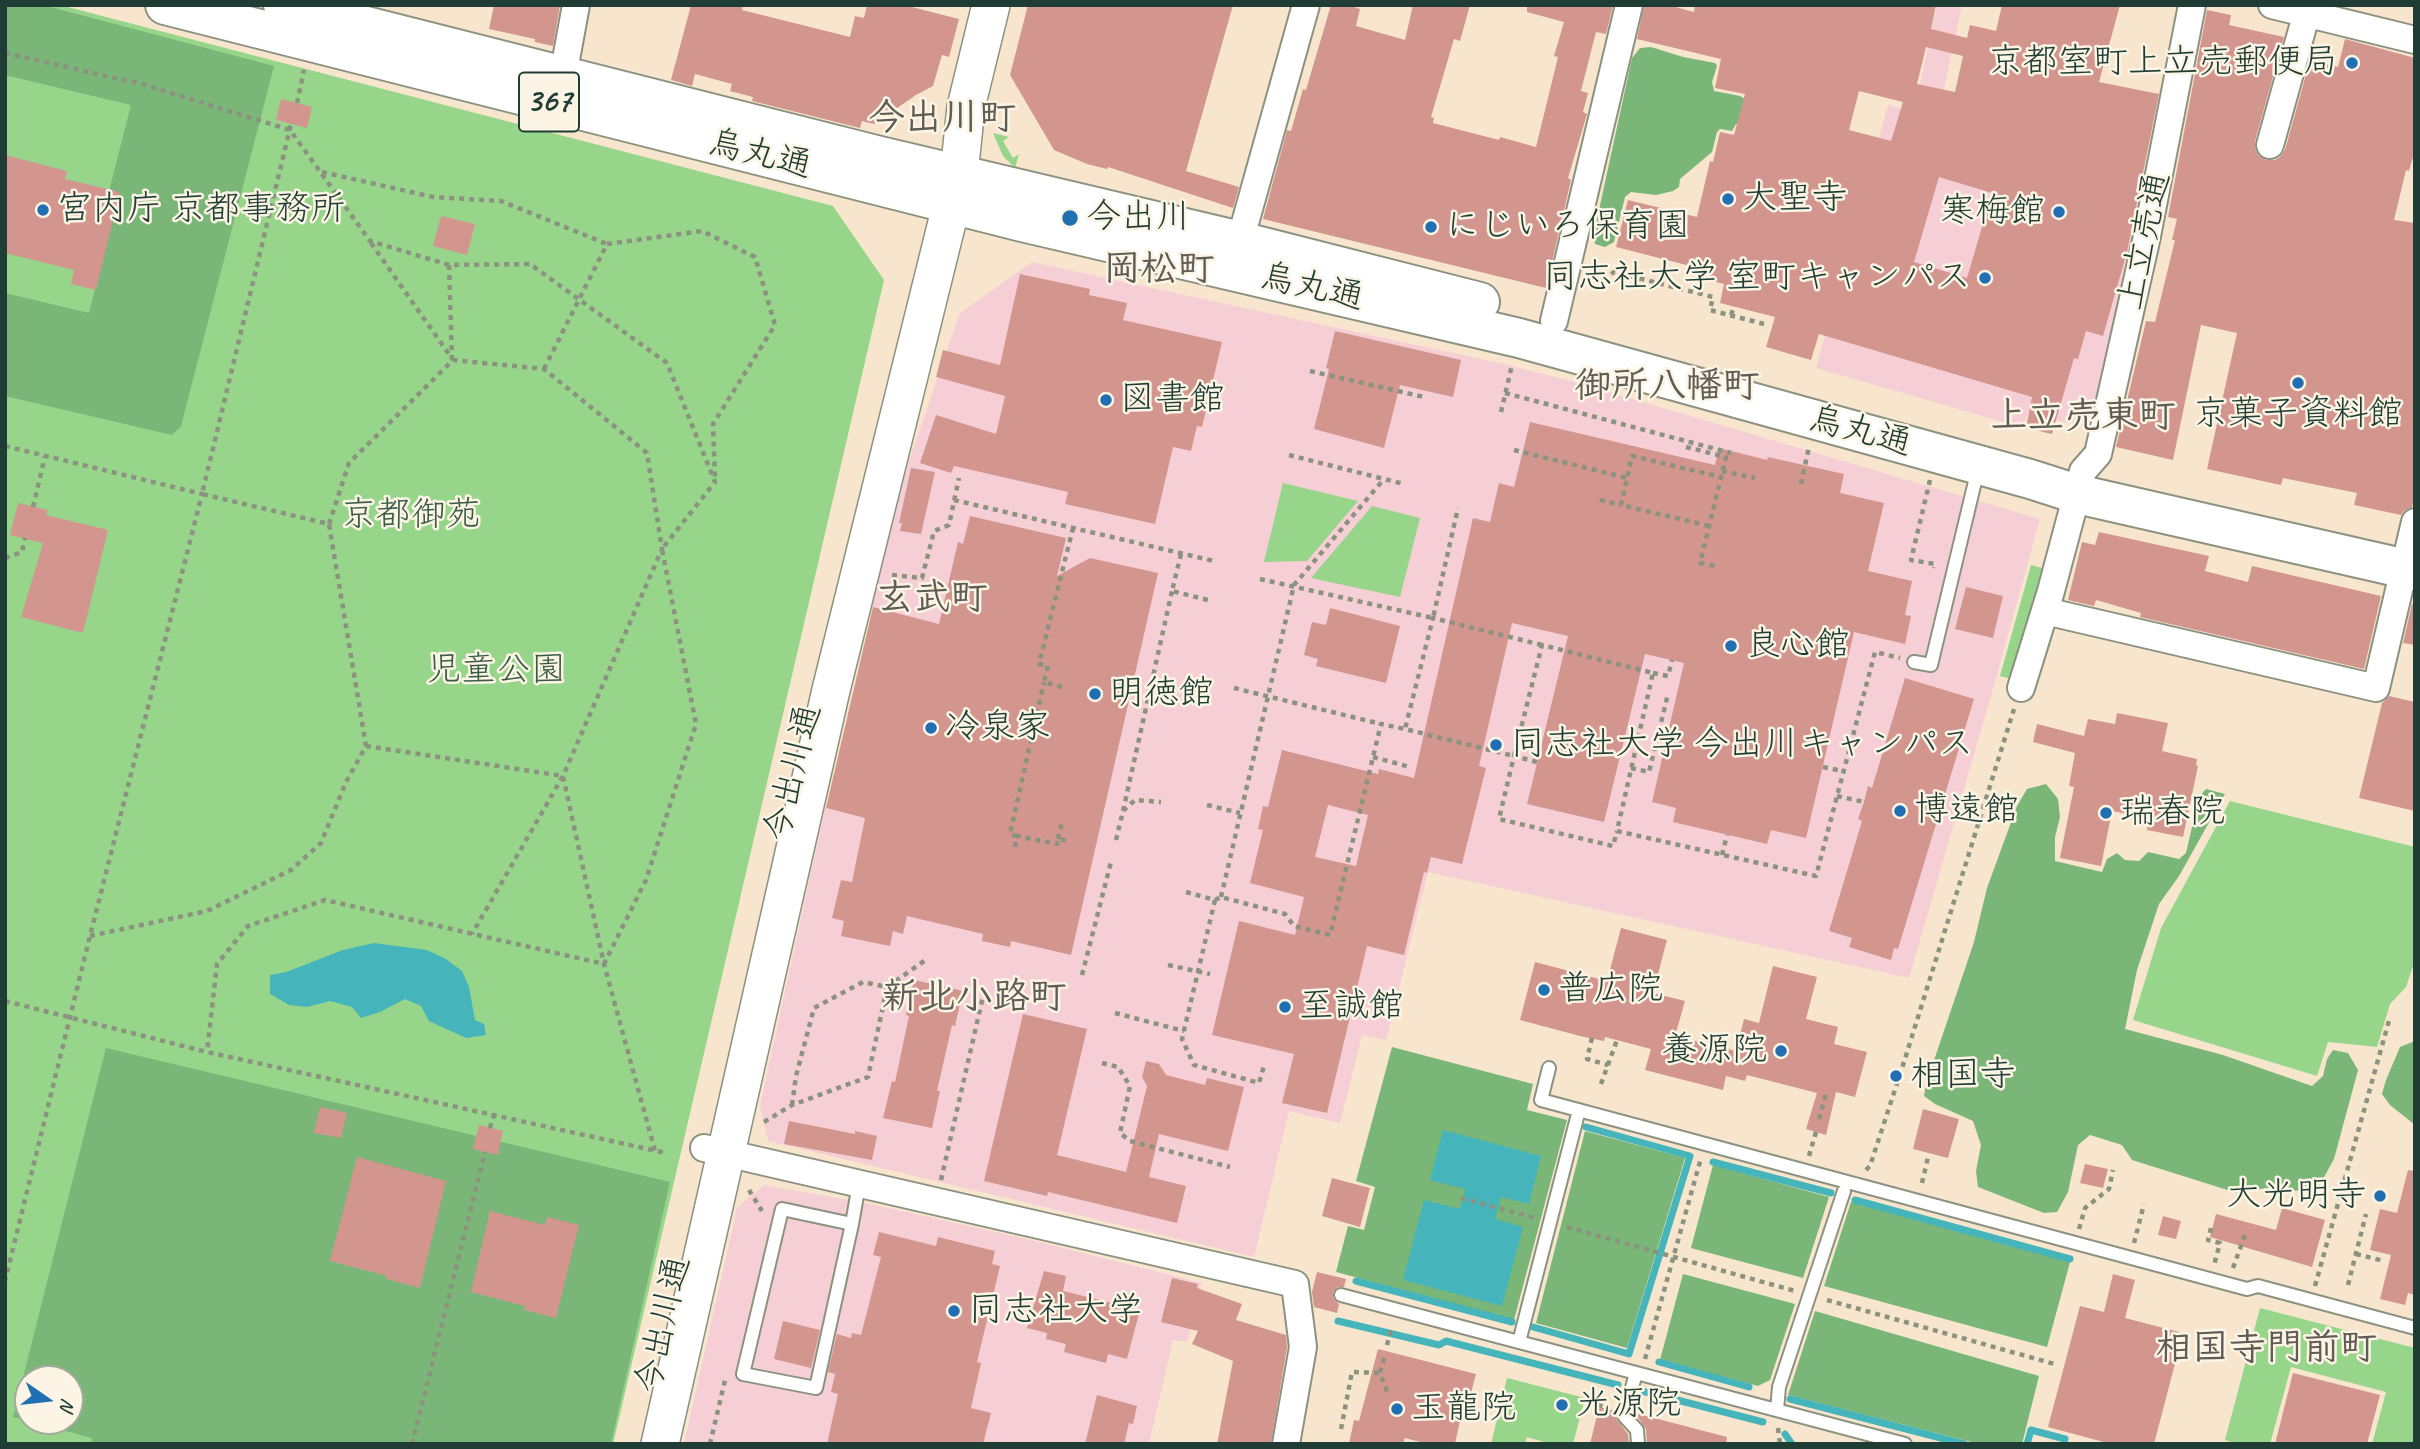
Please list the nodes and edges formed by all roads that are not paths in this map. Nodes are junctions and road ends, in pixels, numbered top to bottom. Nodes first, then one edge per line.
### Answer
1 (165, 5) edge
2 (282, 5) edge
3 (576, 5) edge
4 (991, 5) edge
5 (1306, 5) edge
6 (1629, 5) edge
7 (2192, 5) edge
8 (2272, 5) edge
9 (2307, 12) junction
10 (317, 21) edge
11 (2415, 40) edge
12 (563, 76) junction
13 (2270, 145) dead end
14 (946, 187) junction
15 (1241, 241) junction
16 (1554, 321) junction
17 (1979, 465) junction
18 (2080, 482) junction
19 (2411, 551) edge
20 (2045, 611) junction
21 (1914, 662) road end
22 (2021, 688) road end
23 (1549, 1068) dead end
24 (1579, 1110) junction
25 (715, 1150) junction
26 (859, 1184) junction
27 (1844, 1191) dead end
28 (852, 1224) junction
29 (1341, 1295) dead end
30 (2415, 1328) edge
31 (1519, 1342) junction
32 (1638, 1373) junction
33 (1777, 1410) junction
34 (637, 1444) edge
35 (660, 1444) edge
36 (1286, 1444) edge
37 (1638, 1444) edge
38 (1905, 1444) edge

1 - 10 highway, 烏丸通 / 367
2 - 10 highway, 烏丸通 / 367
3 - 12 street
4 - 14 main road, 今出川通
5 - 15 street
6 - 16 street
7 - 18 street, 上立売通
8 - 9 street
9 - 11 street
9 - 13 street
10 - 12 highway, 烏丸通 / 367
10 - 14 highway, 烏丸通 / 367
12 - 14 highway, 烏丸通 / 367
14 - 15 highway, 烏丸通 / 367
14 - 17 highway, 烏丸通 / 367
14 - 25 main road, 今出川通
15 - 16 highway, 烏丸通 / 367
16 - 18 highway, 烏丸通 / 367
17 - 18 highway, 烏丸通 / 367
17 - 21 lane
18 - 19 highway, 烏丸通 / 367
18 - 20 street, 上立売通
19 - 20 street
20 - 22 street, 上立売通
23 - 24 lane
24 - 30 lane
24 - 31 lane
25 - 26 street
25 - 34 main road, 今出川通
25 - 35 main road, 今出川通
26 - 28 lane
26 - 36 street
27 - 33 lane
28 - 28 lane
29 - 31 lane
31 - 32 lane
32 - 33 lane
32 - 37 lane
33 - 38 lane

